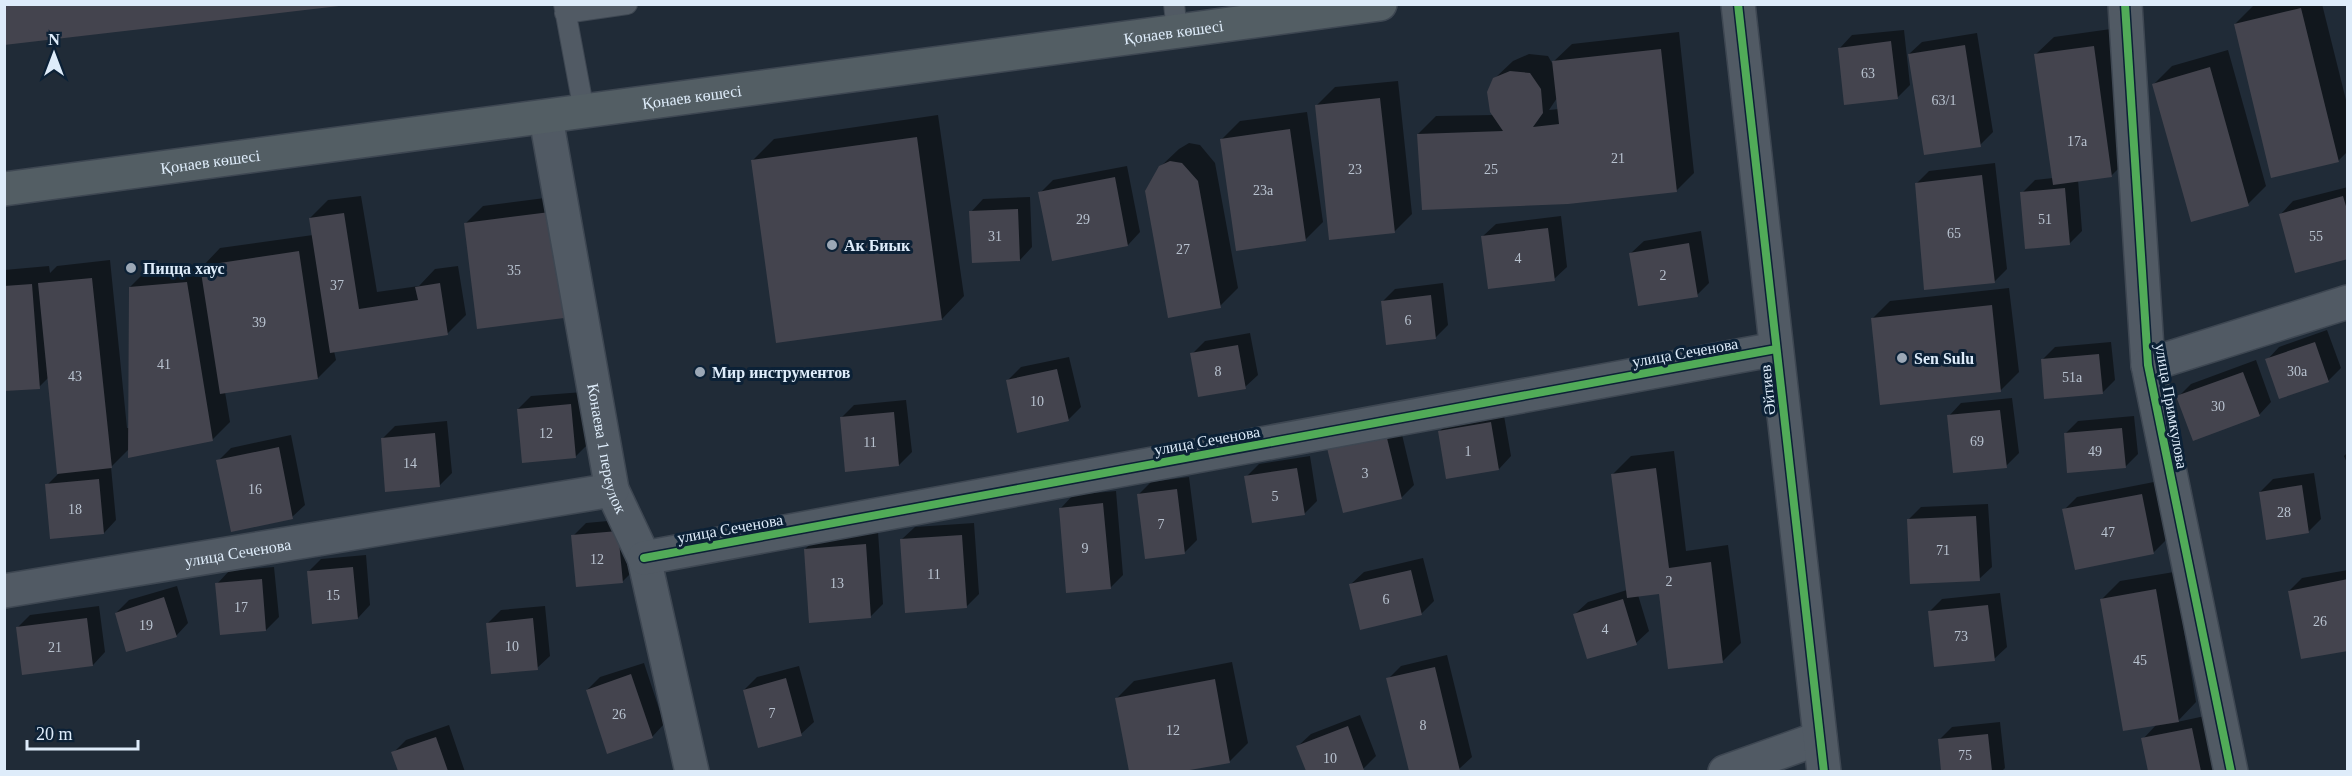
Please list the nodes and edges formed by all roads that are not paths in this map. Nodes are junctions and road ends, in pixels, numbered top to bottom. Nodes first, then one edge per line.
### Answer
1 (627, 4) edge
2 (1380, 4) edge
3 (1738, 4) edge
4 (2125, 4) edge
5 (564, 9) edge
6 (1175, 18) edge
7 (584, 111) junction
8 (546, 118) junction
9 (4, 189) edge
10 (2348, 302) edge
11 (1776, 349) junction
12 (2148, 365) junction
13 (612, 490) junction
14 (644, 558) junction
15 (4, 591) edge
16 (1820, 738) junction
17 (681, 768) edge
18 (1725, 771) edge
19 (1824, 771) edge
20 (2231, 771) edge

1 - 5 lane
2 - 6 main road, Қонаев көшесі
3 - 11 street, Әйтиев
4 - 12 street, улица Примкулова
5 - 7 lane
6 - 7 main road, Қонаев көшесі
7 - 8 main road, Қонаев көшесі
8 - 9 main road, Қонаев көшесі
8 - 13 street, Конаева 1 переулок
10 - 12 street
11 - 14 street, улица Сеченова
11 - 16 street, Әйтиев
12 - 20 street, улица Примкулова
13 - 14 street, Конаева 1 переулок
13 - 15 street, улица Сеченова
14 - 17 street, Конаева 1 переулок
16 - 18 street
16 - 19 street, Әйтиев

